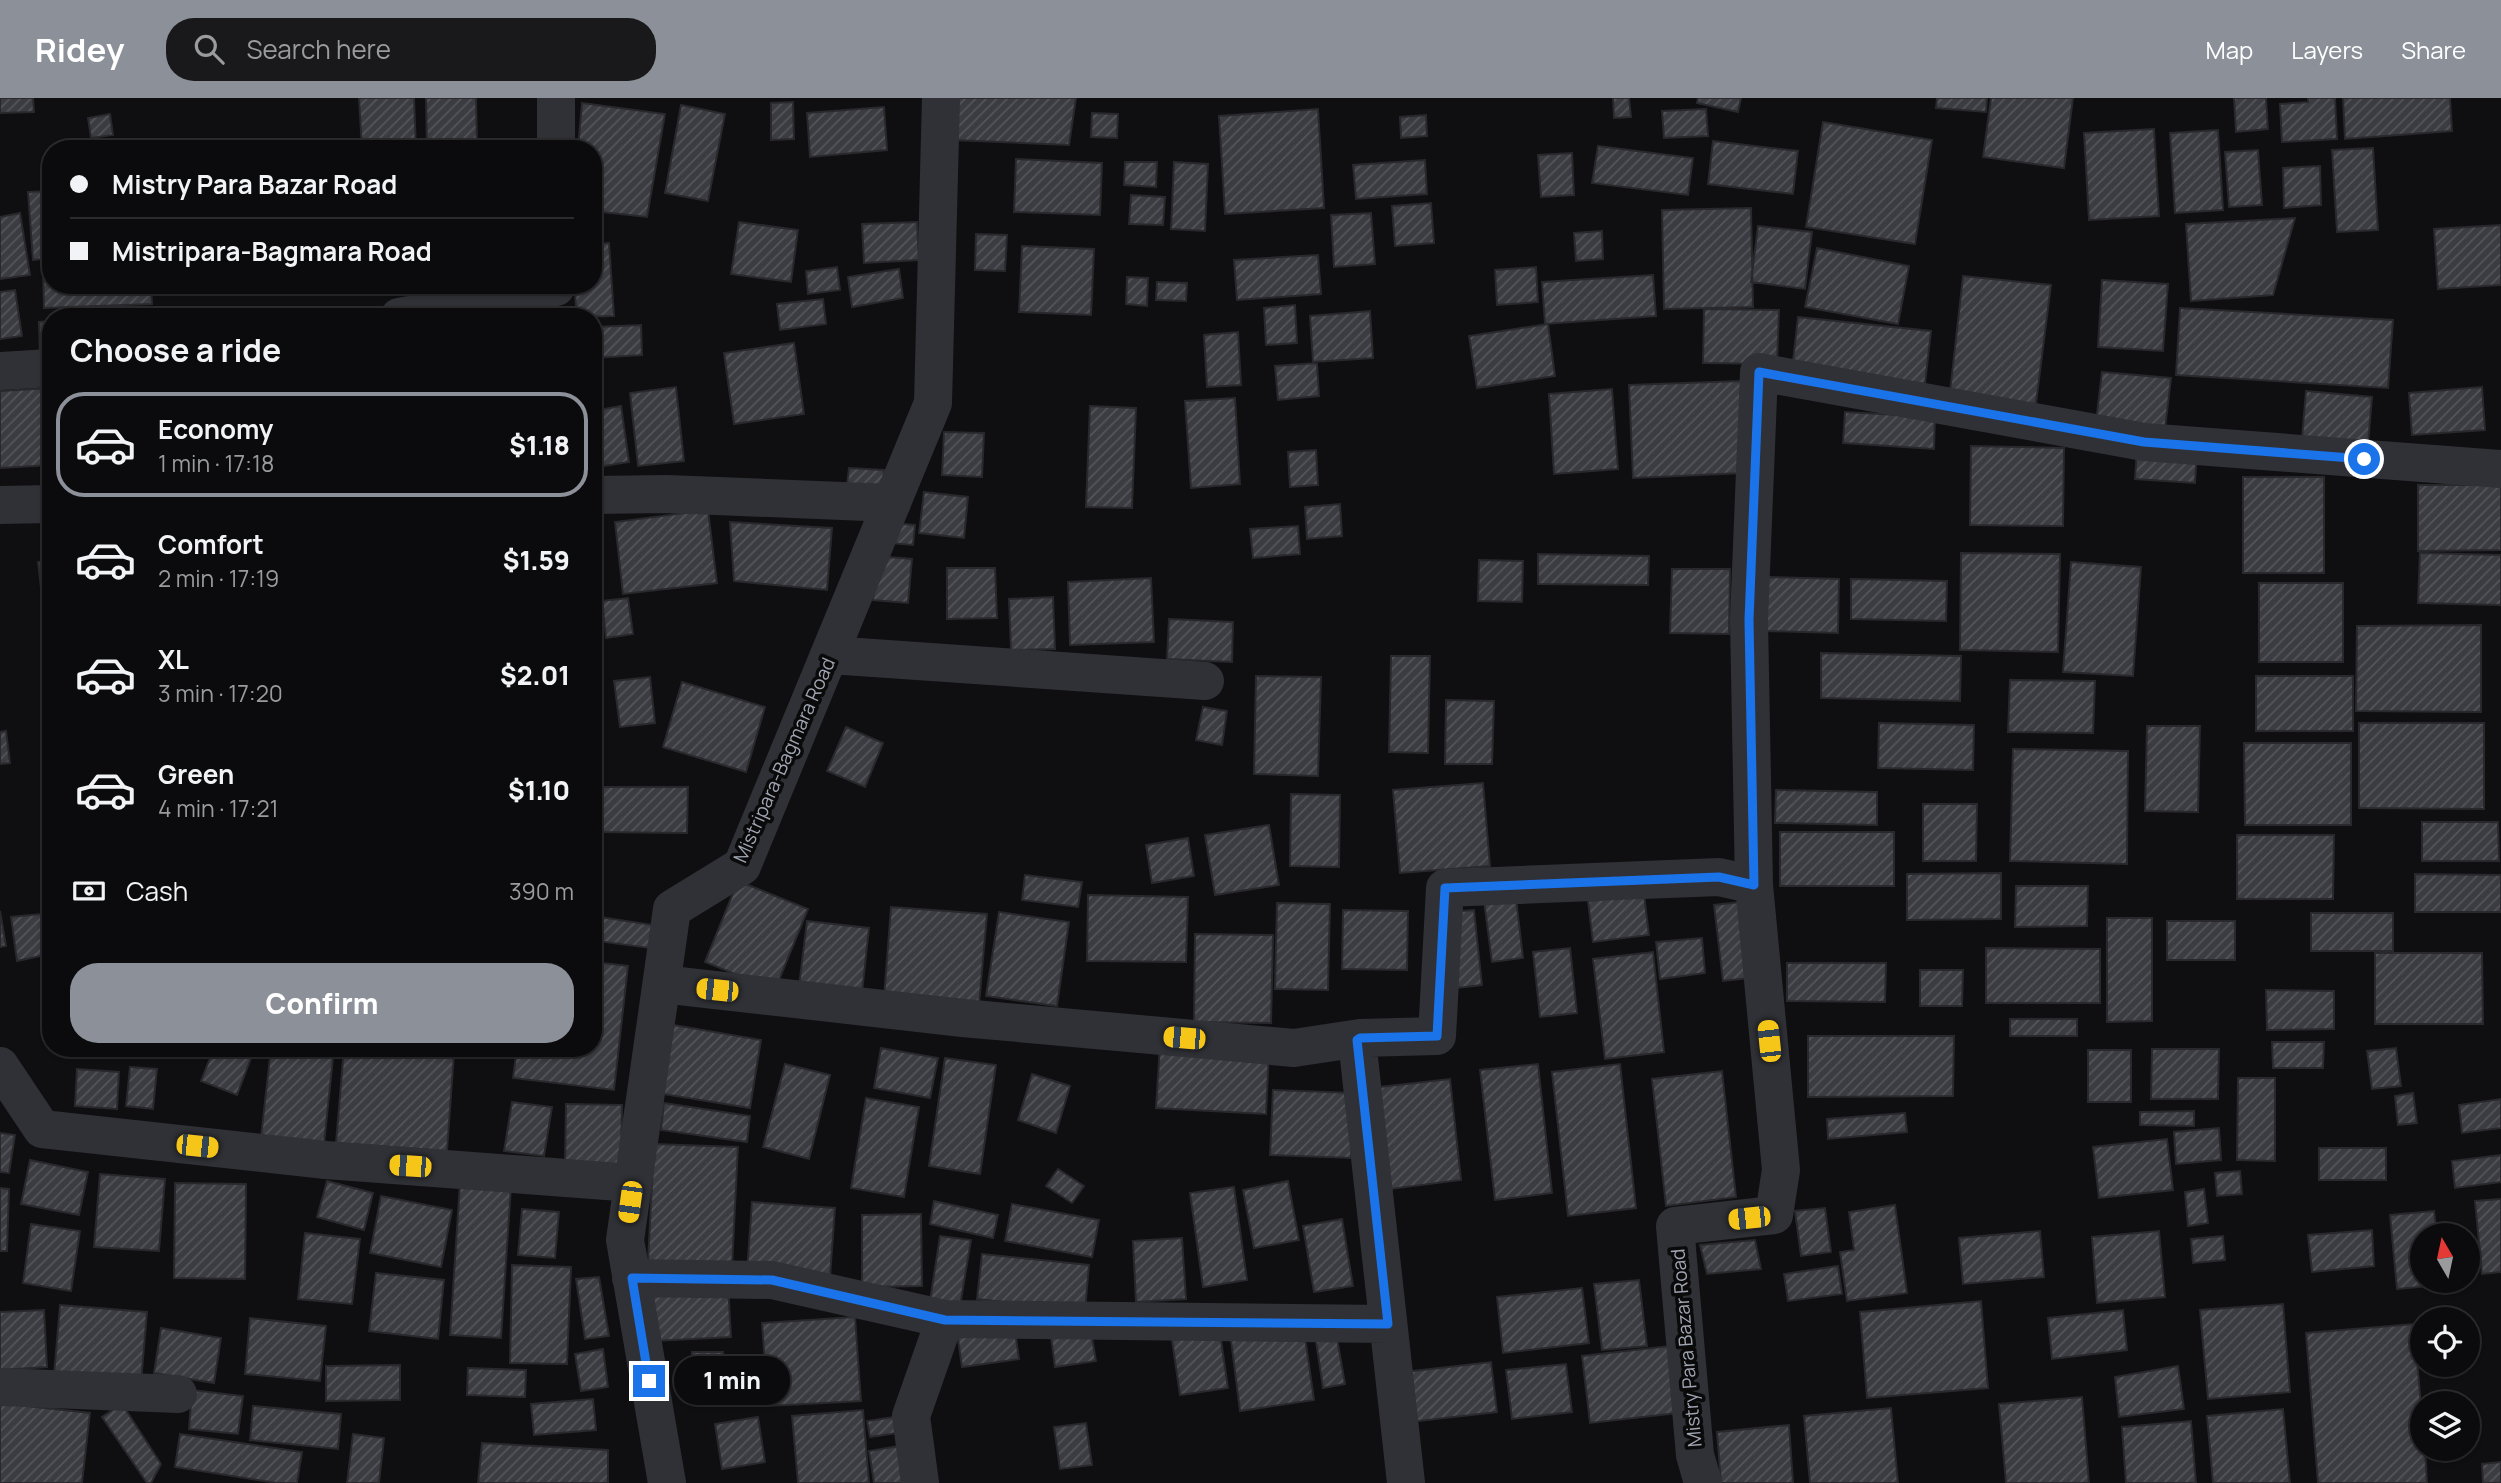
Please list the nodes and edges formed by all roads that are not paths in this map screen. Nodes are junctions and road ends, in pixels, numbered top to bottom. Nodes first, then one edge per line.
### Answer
1 (556, 98) edge
2 (941, 98) edge
3 (556, 140) edge
4 (556, 296) edge
5 (466, 308) edge
6 (42, 369) edge
7 (0, 371) edge
8 (2501, 469) edge
9 (602, 495) edge
10 (892, 503) junction
11 (0, 505) edge
12 (42, 505) edge
13 (830, 655) junction
14 (1205, 681) dead end
15 (1754, 885) junction
16 (662, 984) junction
17 (1357, 1040) junction
18 (0, 1066) edge
19 (633, 1183) junction
20 (632, 1278) junction
21 (945, 1320) junction
22 (1388, 1324) junction
23 (0, 1387) edge
24 (178, 1394) dead end
25 (667, 1483) edge
26 (920, 1483) edge
27 (1406, 1483) edge
28 (1703, 1483) edge

1 - 3 street
2 - 10 street, Mistripara-Bagmara Road
4 - 5 street
6 - 7 street
8 - 15 street, Mistry Para Bazar Road
9 - 10 street
10 - 13 street, Mistripara-Bagmara Road
11 - 12 street
13 - 14 street
13 - 16 street, Mistripara-Bagmara Road
15 - 17 street
15 - 28 street, Mistry Para Bazar Road
16 - 17 street
16 - 19 street, Mistripara-Bagmara Road
17 - 22 street
18 - 19 street
19 - 20 street, Mistripara-Bagmara Road
20 - 21 street
20 - 25 street, Mistripara-Bagmara Road
21 - 22 street
21 - 26 street
22 - 27 street
23 - 24 street

